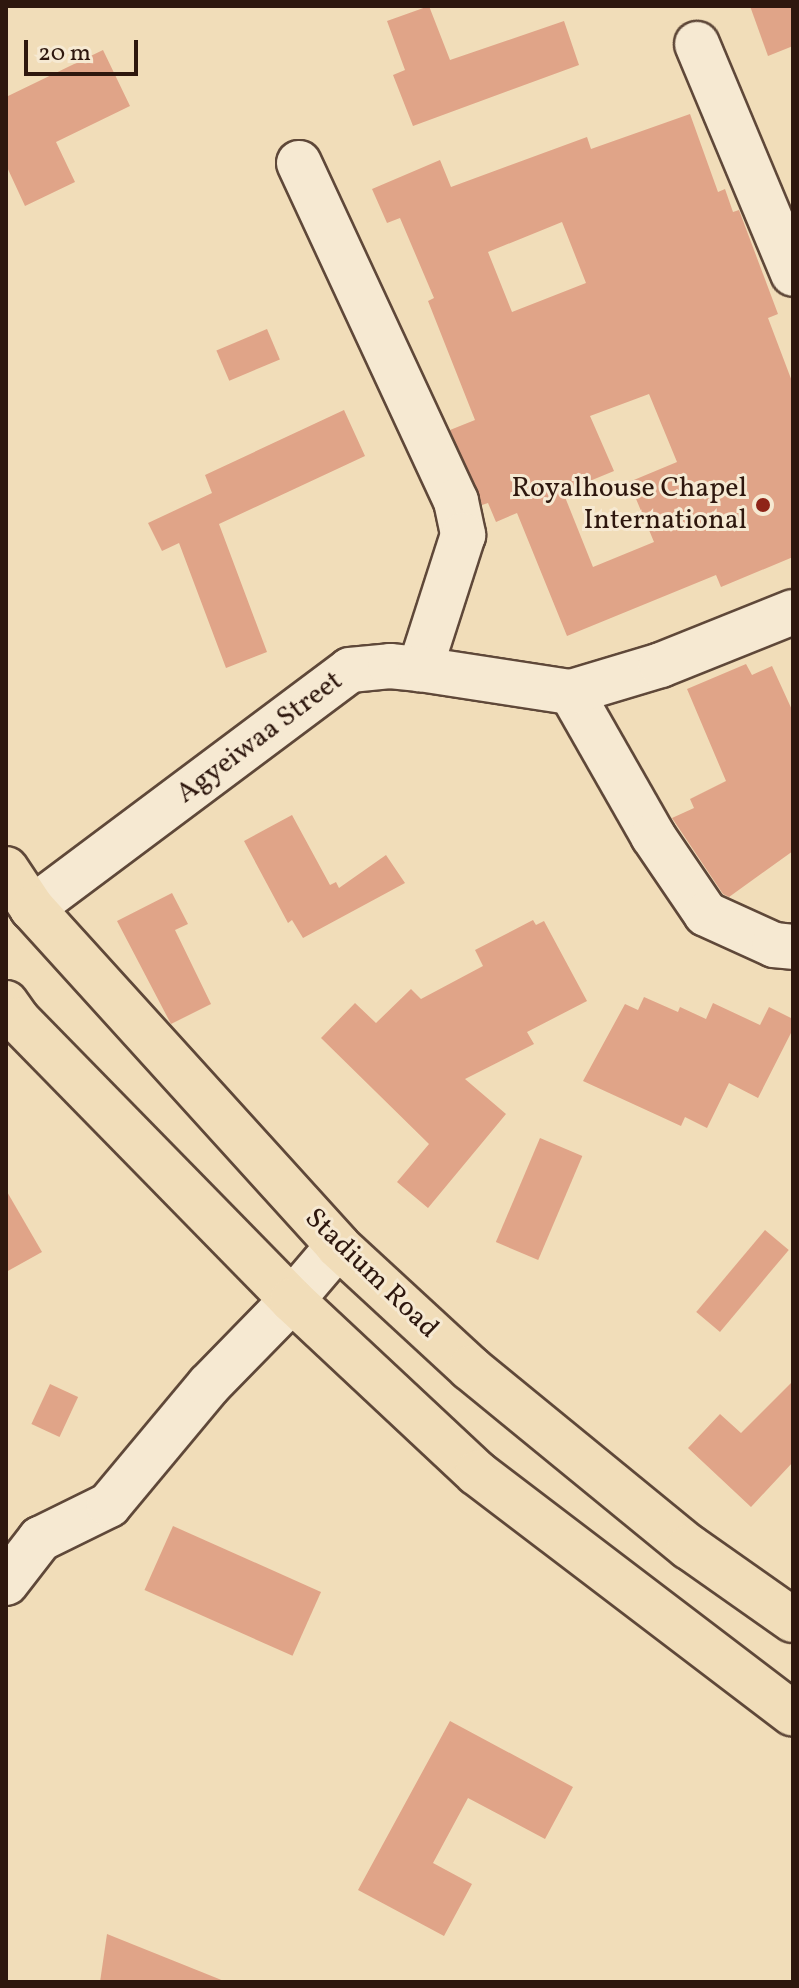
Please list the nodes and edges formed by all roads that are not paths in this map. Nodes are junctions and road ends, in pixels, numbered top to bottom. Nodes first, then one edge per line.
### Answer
1 (697, 44) dead end
2 (299, 163) dead end
3 (793, 274) edge
4 (793, 612) edge
5 (420, 669) junction
6 (571, 692) junction
7 (6, 869) edge
8 (32, 908) junction
9 (793, 947) edge
10 (6, 1003) edge
11 (338, 1246) junction
12 (292, 1300) junction
13 (6, 1583) edge
14 (793, 1620) edge
15 (793, 1714) edge

1 - 3 street
2 - 5 street
4 - 6 street, Agyeiwaa Street
5 - 6 street, Agyeiwaa Street
5 - 8 street, Agyeiwaa Street
6 - 9 street
7 - 8 main road, Stadium Road
8 - 11 main road, Stadium Road
10 - 12 main road
11 - 12 street
11 - 14 main road, Stadium Road
12 - 13 street
12 - 15 main road

